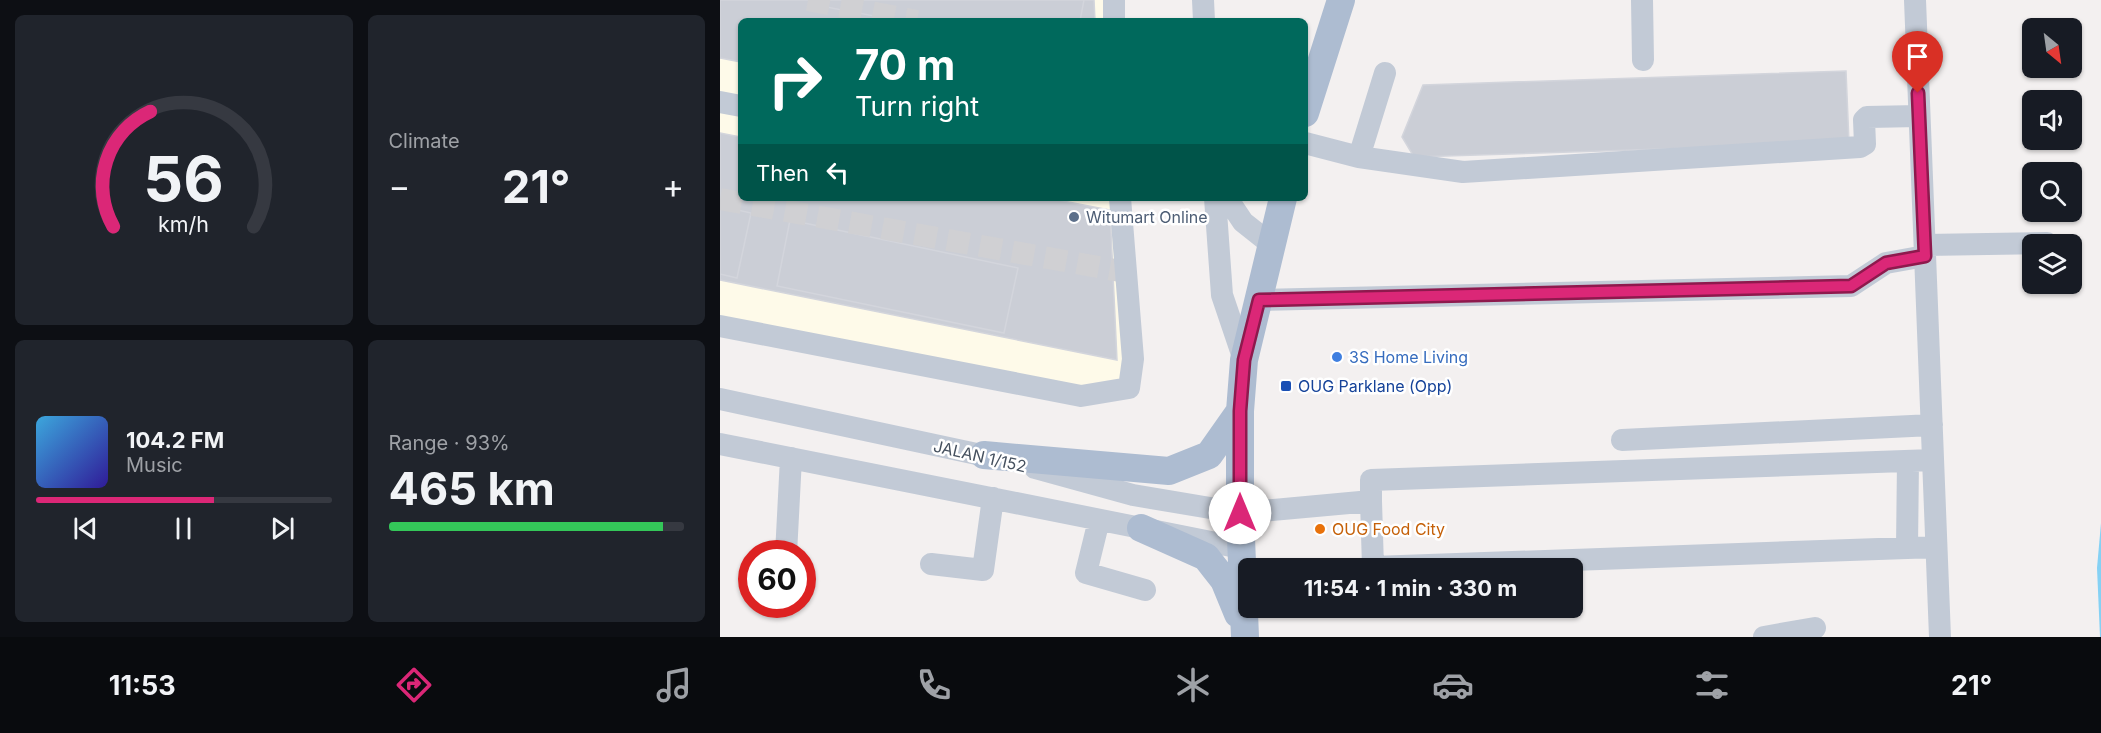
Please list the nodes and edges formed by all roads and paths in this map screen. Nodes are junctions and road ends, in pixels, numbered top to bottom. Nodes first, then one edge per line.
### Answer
1 (1114, 0) edge
2 (1203, 0) edge
3 (1341, 0) edge
4 (1642, 0) edge
5 (1915, 0) edge
6 (1114, 18) edge
7 (1204, 18) edge
8 (1643, 60) dead end
9 (1385, 73) dead end
10 (720, 102) edge
11 (1308, 104) edge
12 (738, 105) edge
13 (1919, 116) junction
14 (1308, 144) edge
15 (1359, 157) junction
16 (1120, 201) edge
17 (1215, 201) edge
18 (1229, 201) edge
19 (1282, 201) edge
20 (1272, 245) junction
21 (2022, 245) edge
22 (1925, 251) junction
23 (1259, 300) junction
24 (720, 327) edge
25 (1244, 360) junction
26 (720, 399) edge
27 (1240, 411) junction
28 (1932, 425) junction
29 (1622, 440) dead end
30 (720, 444) edge
31 (984, 455) junction
32 (791, 458) junction
33 (1933, 460) junction
34 (1908, 461) junction
35 (993, 498) junction
36 (1371, 501) junction
37 (1240, 513) junction
38 (1099, 520) junction
39 (1141, 528) junction
40 (787, 540) edge
41 (1936, 547) junction
42 (1241, 548) junction
43 (1907, 548) junction
44 (931, 564) dead end
45 (1145, 590) dead end
46 (1815, 628) dead end
47 (1245, 633) edge
48 (1764, 637) edge
49 (1940, 637) edge

1 - 6 street
2 - 7 street
3 - 11 main road
4 - 8 street
5 - 13 street
9 - 15 street
10 - 12 street
13 - 15 street
13 - 22 street
14 - 15 street
16 - 24 street
17 - 25 street
18 - 20 street
19 - 20 main road
20 - 23 main road
21 - 22 street
22 - 23 street
22 - 28 street
23 - 25 main road
25 - 27 main road
26 - 31 street, JALAN 1/152
27 - 31 main road
27 - 37 main road
28 - 29 street
28 - 33 street
30 - 32 street
31 - 37 street, JALAN 1/152
32 - 35 street
32 - 40 street
33 - 34 street
33 - 41 street
34 - 36 street
34 - 43 street
35 - 38 street
35 - 44 street
36 - 37 street, JALAN 1/152
36 - 43 street
37 - 42 main road
38 - 39 street
38 - 45 street
39 - 42 street
39 - 47 main road
41 - 43 street
41 - 49 street
42 - 47 main road
46 - 48 street

